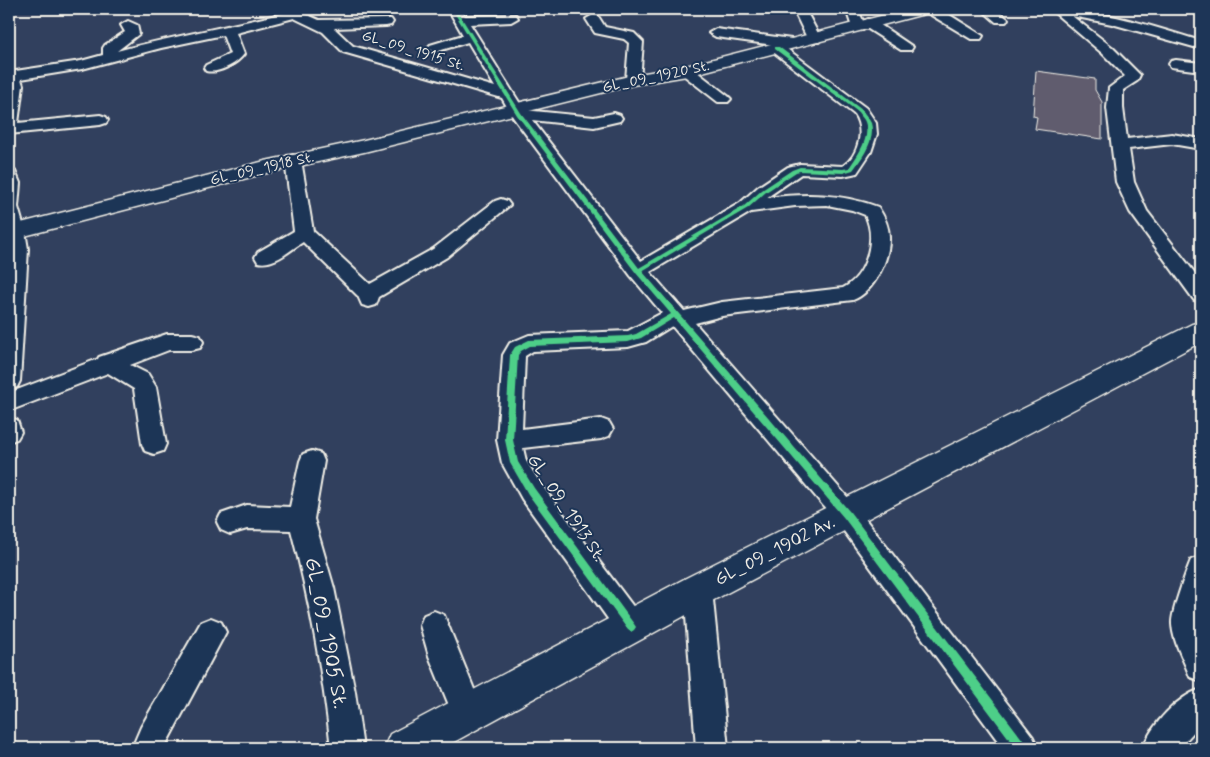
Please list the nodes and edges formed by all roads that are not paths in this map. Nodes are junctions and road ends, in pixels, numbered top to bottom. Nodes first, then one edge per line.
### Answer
1 (799, 9) edge
2 (852, 9) edge
3 (926, 9) edge
4 (931, 9) edge
5 (987, 9) edge
6 (1057, 9) edge
7 (295, 11) edge
8 (458, 14) edge
9 (512, 18) dead end
10 (593, 19) dead end
11 (1000, 19) dead end
12 (386, 22) dead end
13 (320, 24) junction
14 (128, 25) dead end
15 (863, 25) junction
16 (228, 31) junction
17 (716, 33) dead end
18 (976, 36) dead end
19 (471, 37) junction
20 (814, 39) junction
21 (796, 43) junction
22 (1201, 45) edge
23 (906, 47) dead end
24 (435, 48) dead end
25 (777, 48) junction
26 (111, 57) junction
27 (1176, 64) dead end
28 (1201, 67) edge
29 (211, 68) dead end
30 (687, 71) junction
31 (11, 76) edge
32 (633, 80) junction
33 (723, 99) dead end
34 (513, 106) junction
35 (614, 118) dead end
36 (100, 120) dead end
37 (9, 128) edge
38 (1201, 144) edge
39 (1120, 145) junction
40 (293, 160) junction
41 (9, 175) edge
42 (501, 205) dead end
43 (746, 207) junction
44 (12, 232) edge
45 (304, 233) junction
46 (265, 257) dead end
47 (638, 271) junction
48 (1201, 295) edge
49 (676, 317) junction
50 (1201, 330) edge
51 (192, 342) dead end
52 (107, 363) junction
53 (9, 381) edge
54 (9, 402) edge
55 (9, 427) edge
56 (601, 429) dead end
57 (9, 432) edge
58 (509, 440) junction
59 (154, 444) dead end
60 (312, 461) dead end
61 (847, 515) junction
62 (301, 519) junction
63 (230, 522) dead end
64 (1201, 569) edge
65 (698, 590) junction
66 (434, 626) dead end
67 (631, 627) junction
68 (211, 632) dead end
69 (1201, 666) edge
70 (1201, 704) edge
71 (468, 714) junction
72 (148, 748) edge
73 (347, 748) edge
74 (404, 748) edge
75 (712, 748) edge
76 (1022, 748) edge
77 (1159, 748) edge

1 - 20 street
2 - 15 street
3 - 15 main road, GL_09_1920 St.
4 - 18 street
5 - 11 street
6 - 22 street
6 - 39 street
7 - 13 street, GL_09_1915 St.
7 - 16 street
8 - 9 street
8 - 19 street
10 - 32 street
12 - 13 street, GL_09_1915 St.
13 - 34 street, GL_09_1915 St.
14 - 26 street
15 - 20 main road, GL_09_1920 St.
15 - 23 street
16 - 26 street
16 - 29 street
17 - 21 street, GL_09_1920 St.
19 - 24 street
19 - 34 street
20 - 21 main road, GL_09_1920 St.
21 - 25 main road, GL_09_1920 St.
25 - 30 main road, GL_09_1920 St.
25 - 43 street
26 - 31 street
27 - 28 street
30 - 32 main road, GL_09_1920 St.
30 - 33 street
31 - 37 street
32 - 34 main road, GL_09_1920 St.
34 - 35 street, GL_09_1915 St.
34 - 40 main road, GL_09_1918 St.
34 - 47 street
36 - 37 street
38 - 39 street
39 - 48 street
40 - 44 main road, GL_09_1918 St.
40 - 45 street
41 - 44 street
42 - 45 street
43 - 47 street
43 - 49 street, GL_09_1913 St.
44 - 53 street
45 - 46 street
47 - 49 street
49 - 58 street, GL_09_1913 St.
49 - 61 street
50 - 61 main road, GL_09_1902 Av.
51 - 52 street
52 - 54 street
52 - 59 street
55 - 57 street
56 - 58 street, GL_09_1913 St.
58 - 67 street, GL_09_1913 St.
60 - 62 street, GL_09_1905 St.
61 - 65 main road, GL_09_1902 Av.
61 - 76 street
62 - 63 street
62 - 73 street, GL_09_1905 St.
64 - 69 street
65 - 67 main road, GL_09_1902 Av.
65 - 75 street
66 - 71 street
67 - 71 main road, GL_09_1902 Av.
68 - 72 street
70 - 77 street
71 - 74 main road, GL_09_1902 Av.

